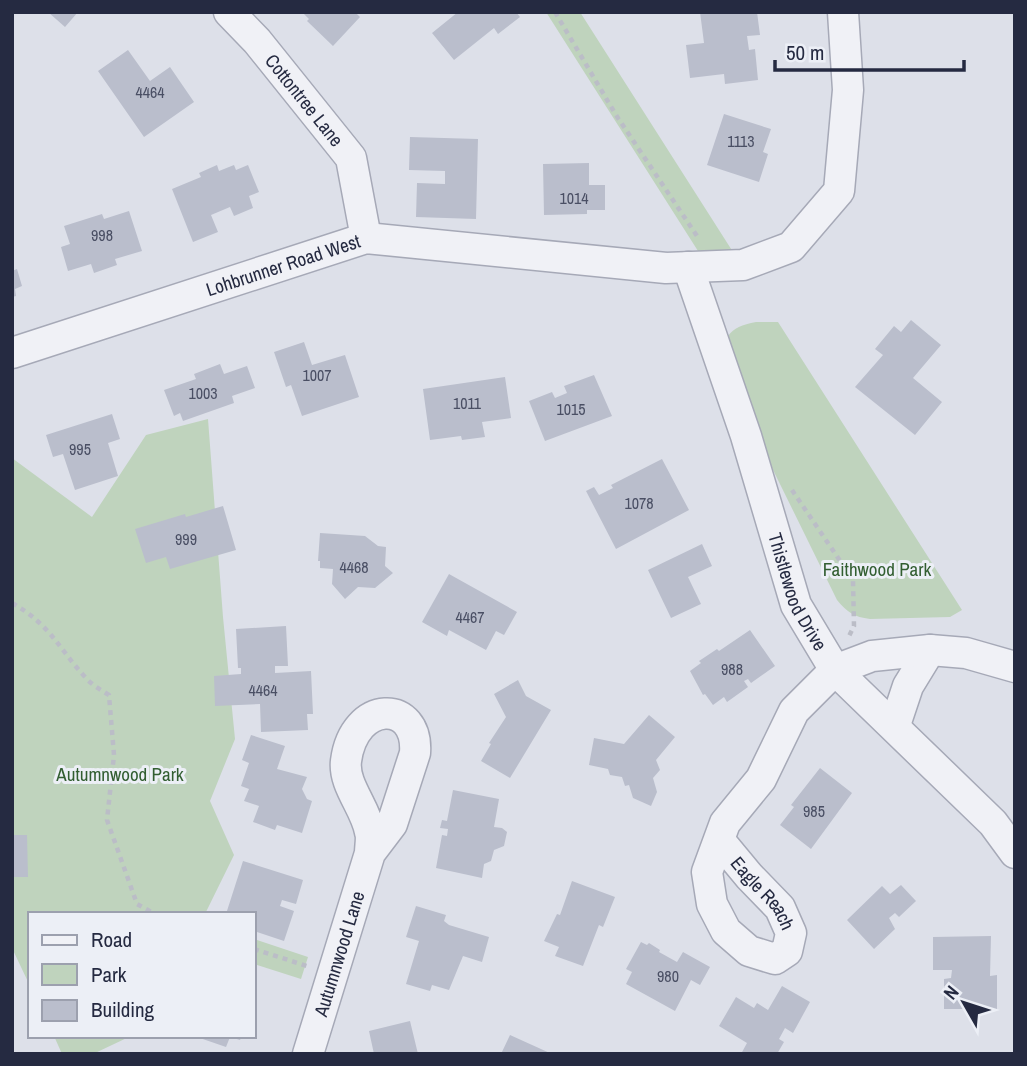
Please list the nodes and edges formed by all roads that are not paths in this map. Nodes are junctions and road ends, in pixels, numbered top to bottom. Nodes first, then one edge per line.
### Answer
1 (229, 12) edge
2 (843, 12) edge
3 (366, 238) junction
4 (688, 267) junction
5 (12, 353) edge
6 (930, 650) junction
7 (1015, 667) edge
8 (835, 670) junction
9 (895, 725) junction
10 (720, 841) dead end
11 (370, 853) dead end
12 (1015, 853) edge
13 (308, 1054) edge

1 - 3 street, Cottontree Lane
2 - 4 street, Lohbrunner Road West
3 - 4 street, Lohbrunner Road West
3 - 5 street, Lohbrunner Road West
4 - 8 street, Thistlewood Drive
6 - 7 street
6 - 8 street
6 - 9 street
8 - 9 street, Thistlewood Drive
8 - 10 street, Eagle Reach
9 - 12 street, Thistlewood Drive
11 - 13 street, Autumnwood Lane

